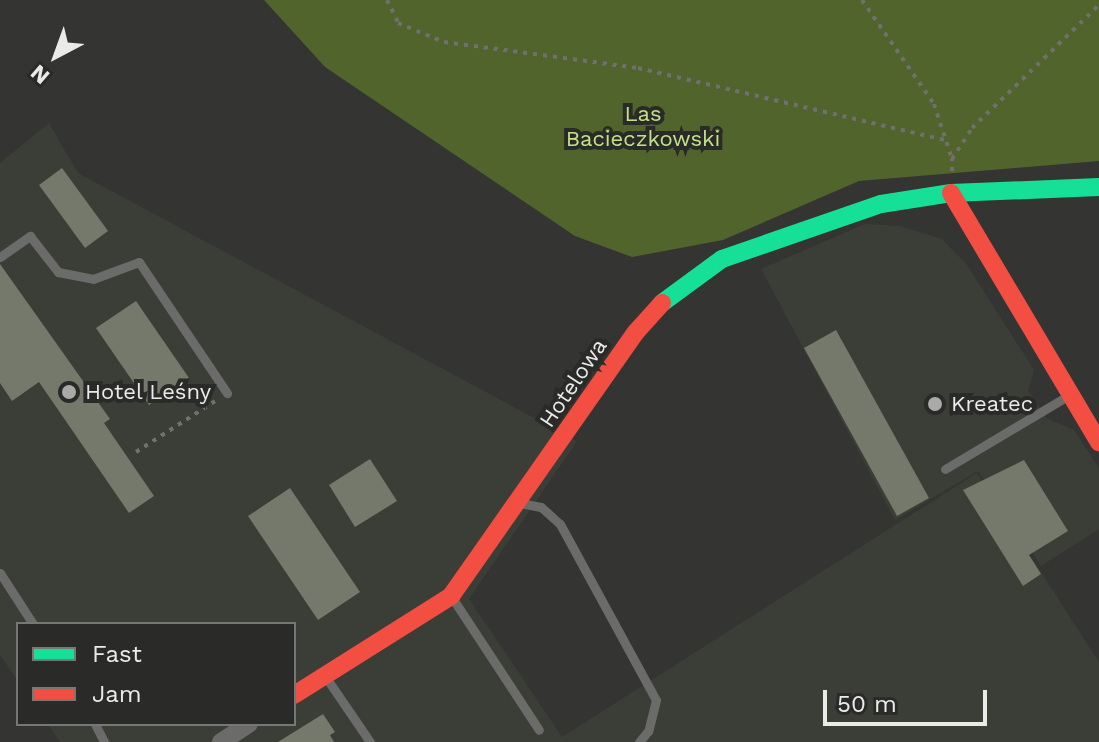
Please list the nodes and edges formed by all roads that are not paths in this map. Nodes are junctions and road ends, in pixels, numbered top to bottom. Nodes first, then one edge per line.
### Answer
1 (1099, 187) edge
2 (951, 193) junction
3 (0, 257) edge
4 (227, 393) road end
5 (1071, 394) junction
6 (1099, 442) edge
7 (945, 469) dead end
8 (520, 503) junction
9 (0, 573) edge
10 (451, 596) junction
11 (32, 622) edge
12 (325, 676) junction
13 (296, 694) edge
14 (246, 726) edge
15 (539, 730) dead end
16 (221, 742) edge
17 (370, 742) edge
18 (639, 742) edge

1 - 2 street, Hotelowa
2 - 5 street
2 - 8 street, Hotelowa
3 - 4 lane
5 - 6 street
5 - 7 lane
8 - 10 street, Hotelowa
8 - 18 lane
9 - 11 lane
10 - 12 street, Hotelowa
10 - 15 lane
12 - 13 street, Hotelowa
12 - 17 lane
14 - 16 street

